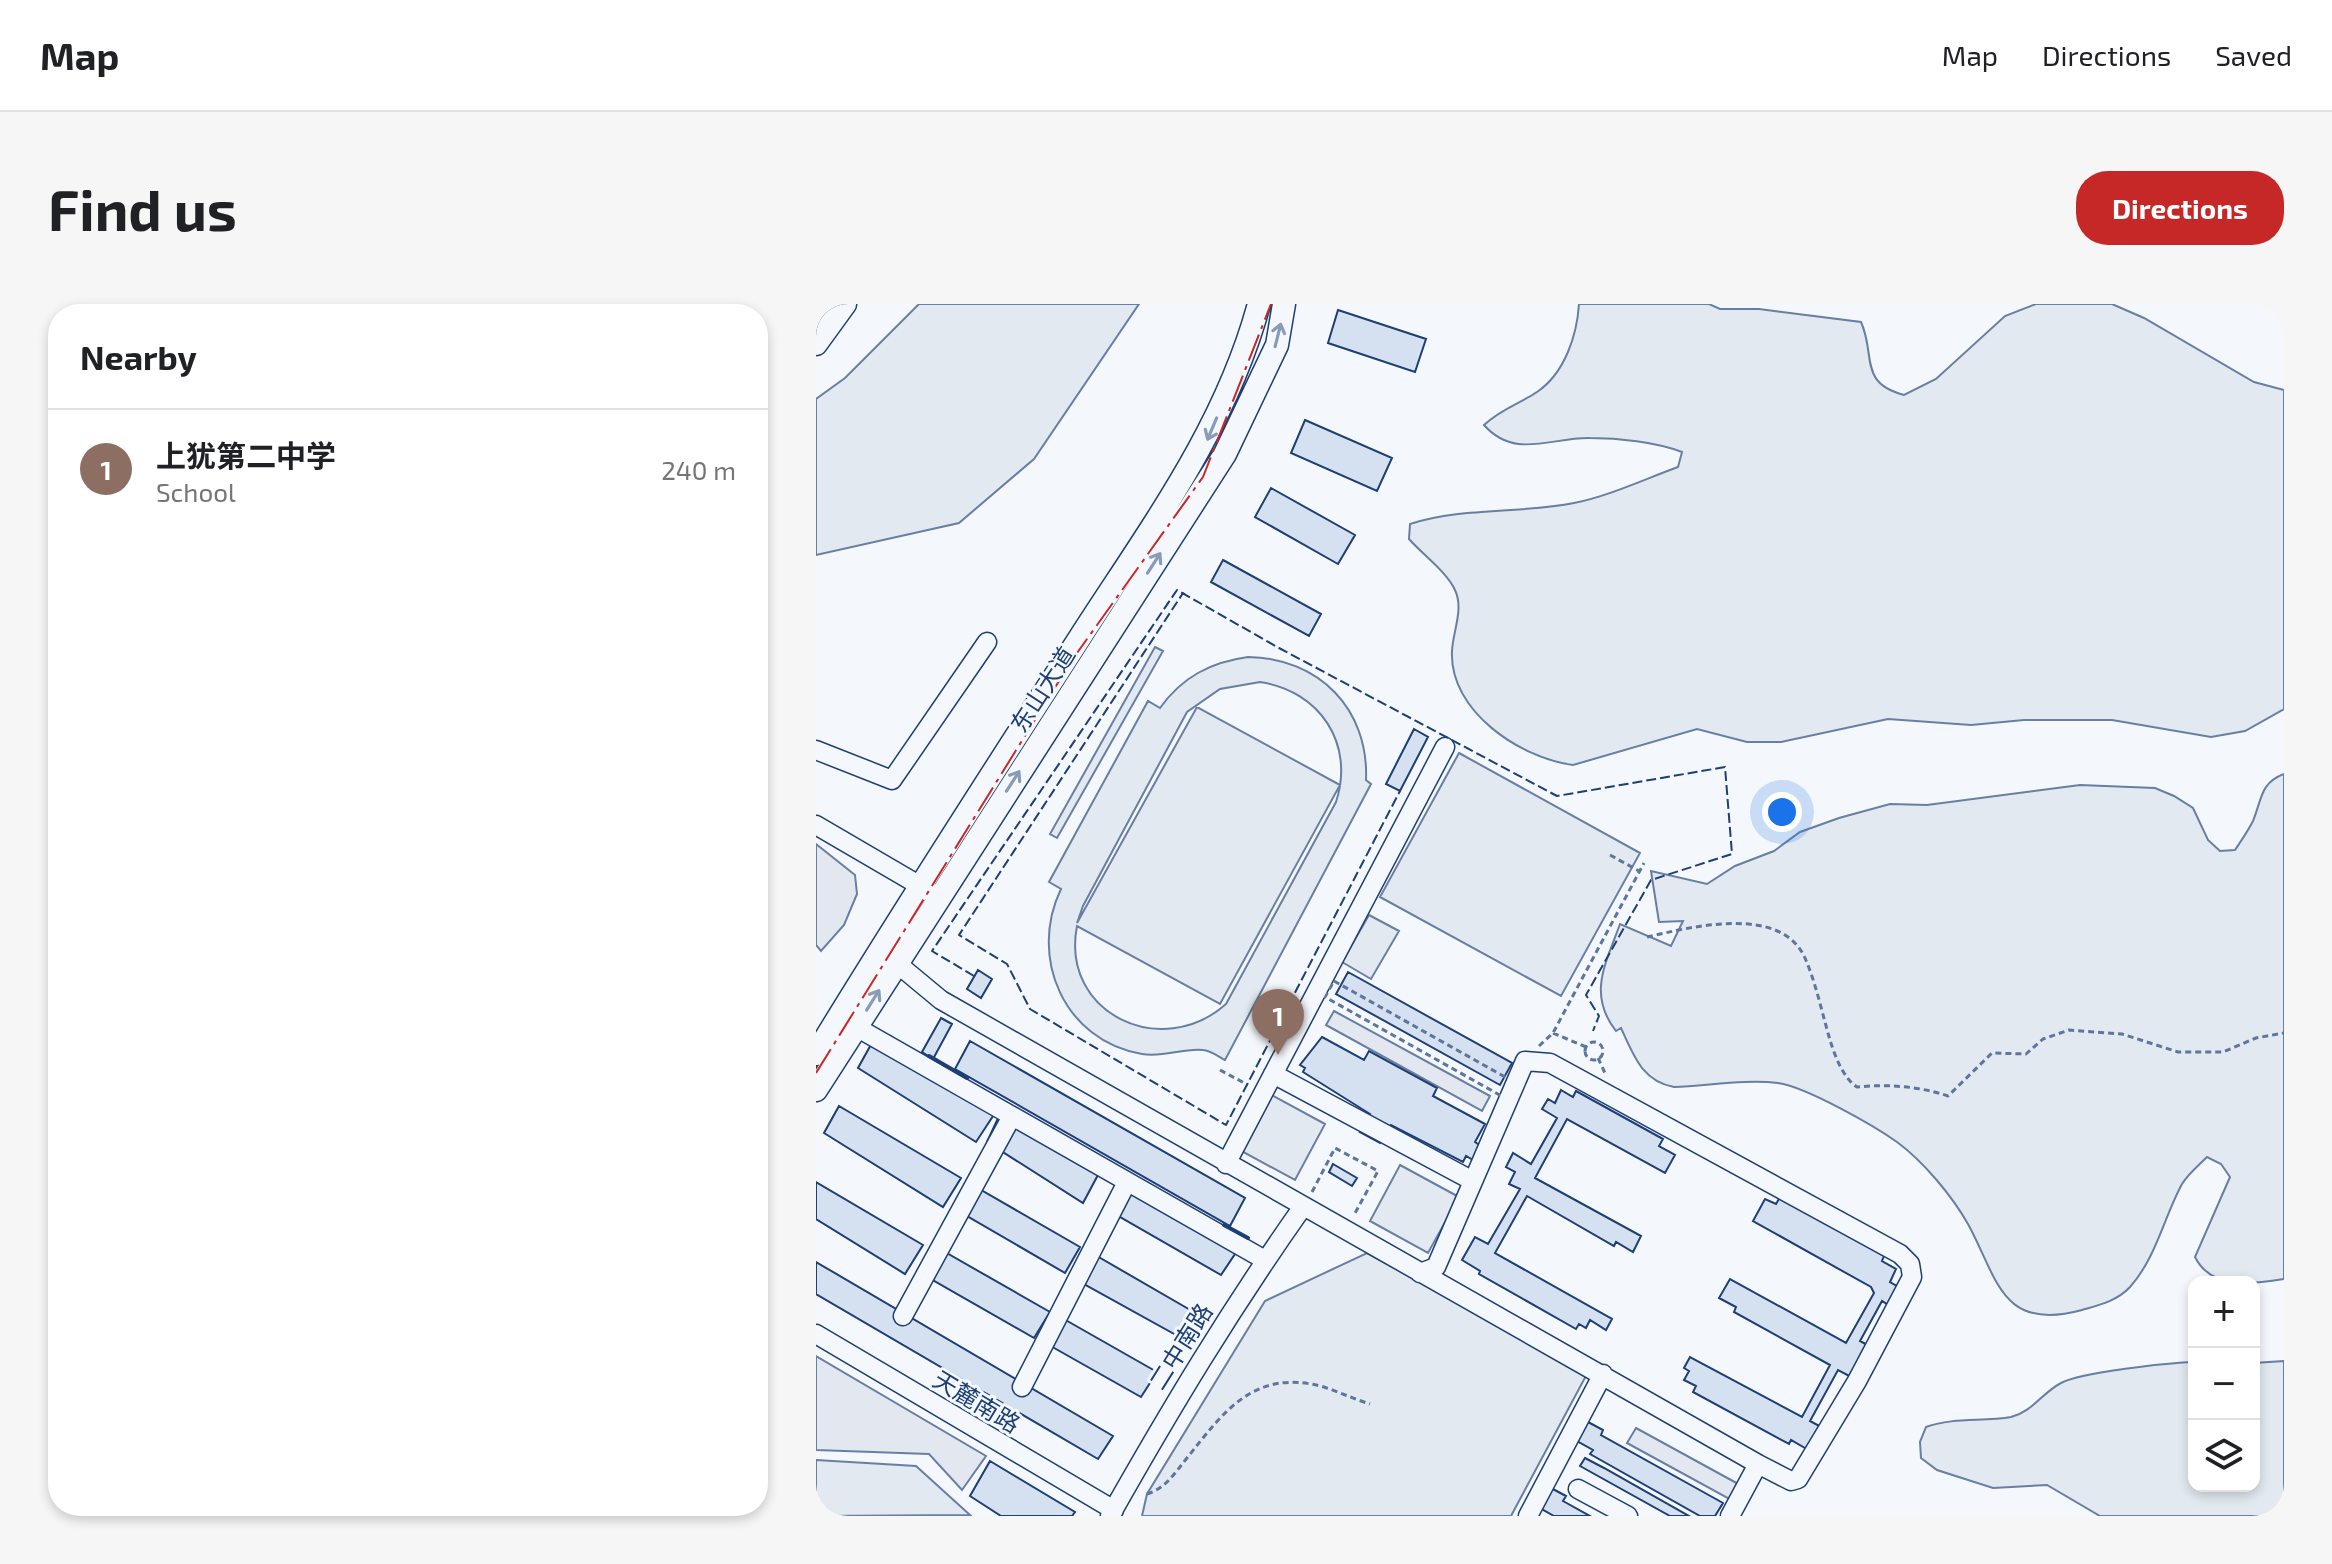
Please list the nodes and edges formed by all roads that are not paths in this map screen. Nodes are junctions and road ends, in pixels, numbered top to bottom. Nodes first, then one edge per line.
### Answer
1 (845, 304) edge
2 (1259, 304) edge
3 (1284, 304) edge
4 (816, 344) edge
5 (987, 642) dead end
6 (1445, 747) dead end
7 (816, 750) edge
8 (816, 825) edge
9 (930, 891) junction
10 (888, 956) junction
11 (856, 1027) junction
12 (816, 1054) edge
13 (1273, 1074) junction
14 (816, 1090) edge
15 (1012, 1116) junction
16 (1226, 1164) junction
17 (1473, 1181) junction
18 (1127, 1182) junction
19 (1306, 1201) junction
20 (1265, 1260) junction
21 (1420, 1273) junction
22 (903, 1316) dead end
23 (816, 1334) edge
24 (1603, 1374) junction
25 (1022, 1387) dead end
26 (1758, 1464) junction
27 (1578, 1489) dead end
28 (1112, 1513) edge
29 (1528, 1516) edge
30 (1628, 1516) edge
31 (1730, 1516) edge

1 - 4 main road
2 -> 9 main road, 东山大道
9 -> 3 main road, 东山大道
5 - 7 street
6 - 13 street
8 - 9 street
9 - 10 main road, 东山大道
11 -> 10 main road, 东山大道
10 - 12 main road, 东山大道
10 - 16 street
11 - 14 main road, 东山大道
11 - 15 street
13 - 16 street
13 - 17 street
15 - 18 street
15 - 22 street
16 - 19 street
17 - 21 street
17 - 26 street
18 - 20 street
18 - 25 street
19 - 20 street, 二中南路
19 - 21 street
20 - 28 street, 二中南路
21 - 24 street
23 - 28 street, 天麓南路
24 - 26 street
24 - 29 street
26 - 31 street
27 - 30 street

